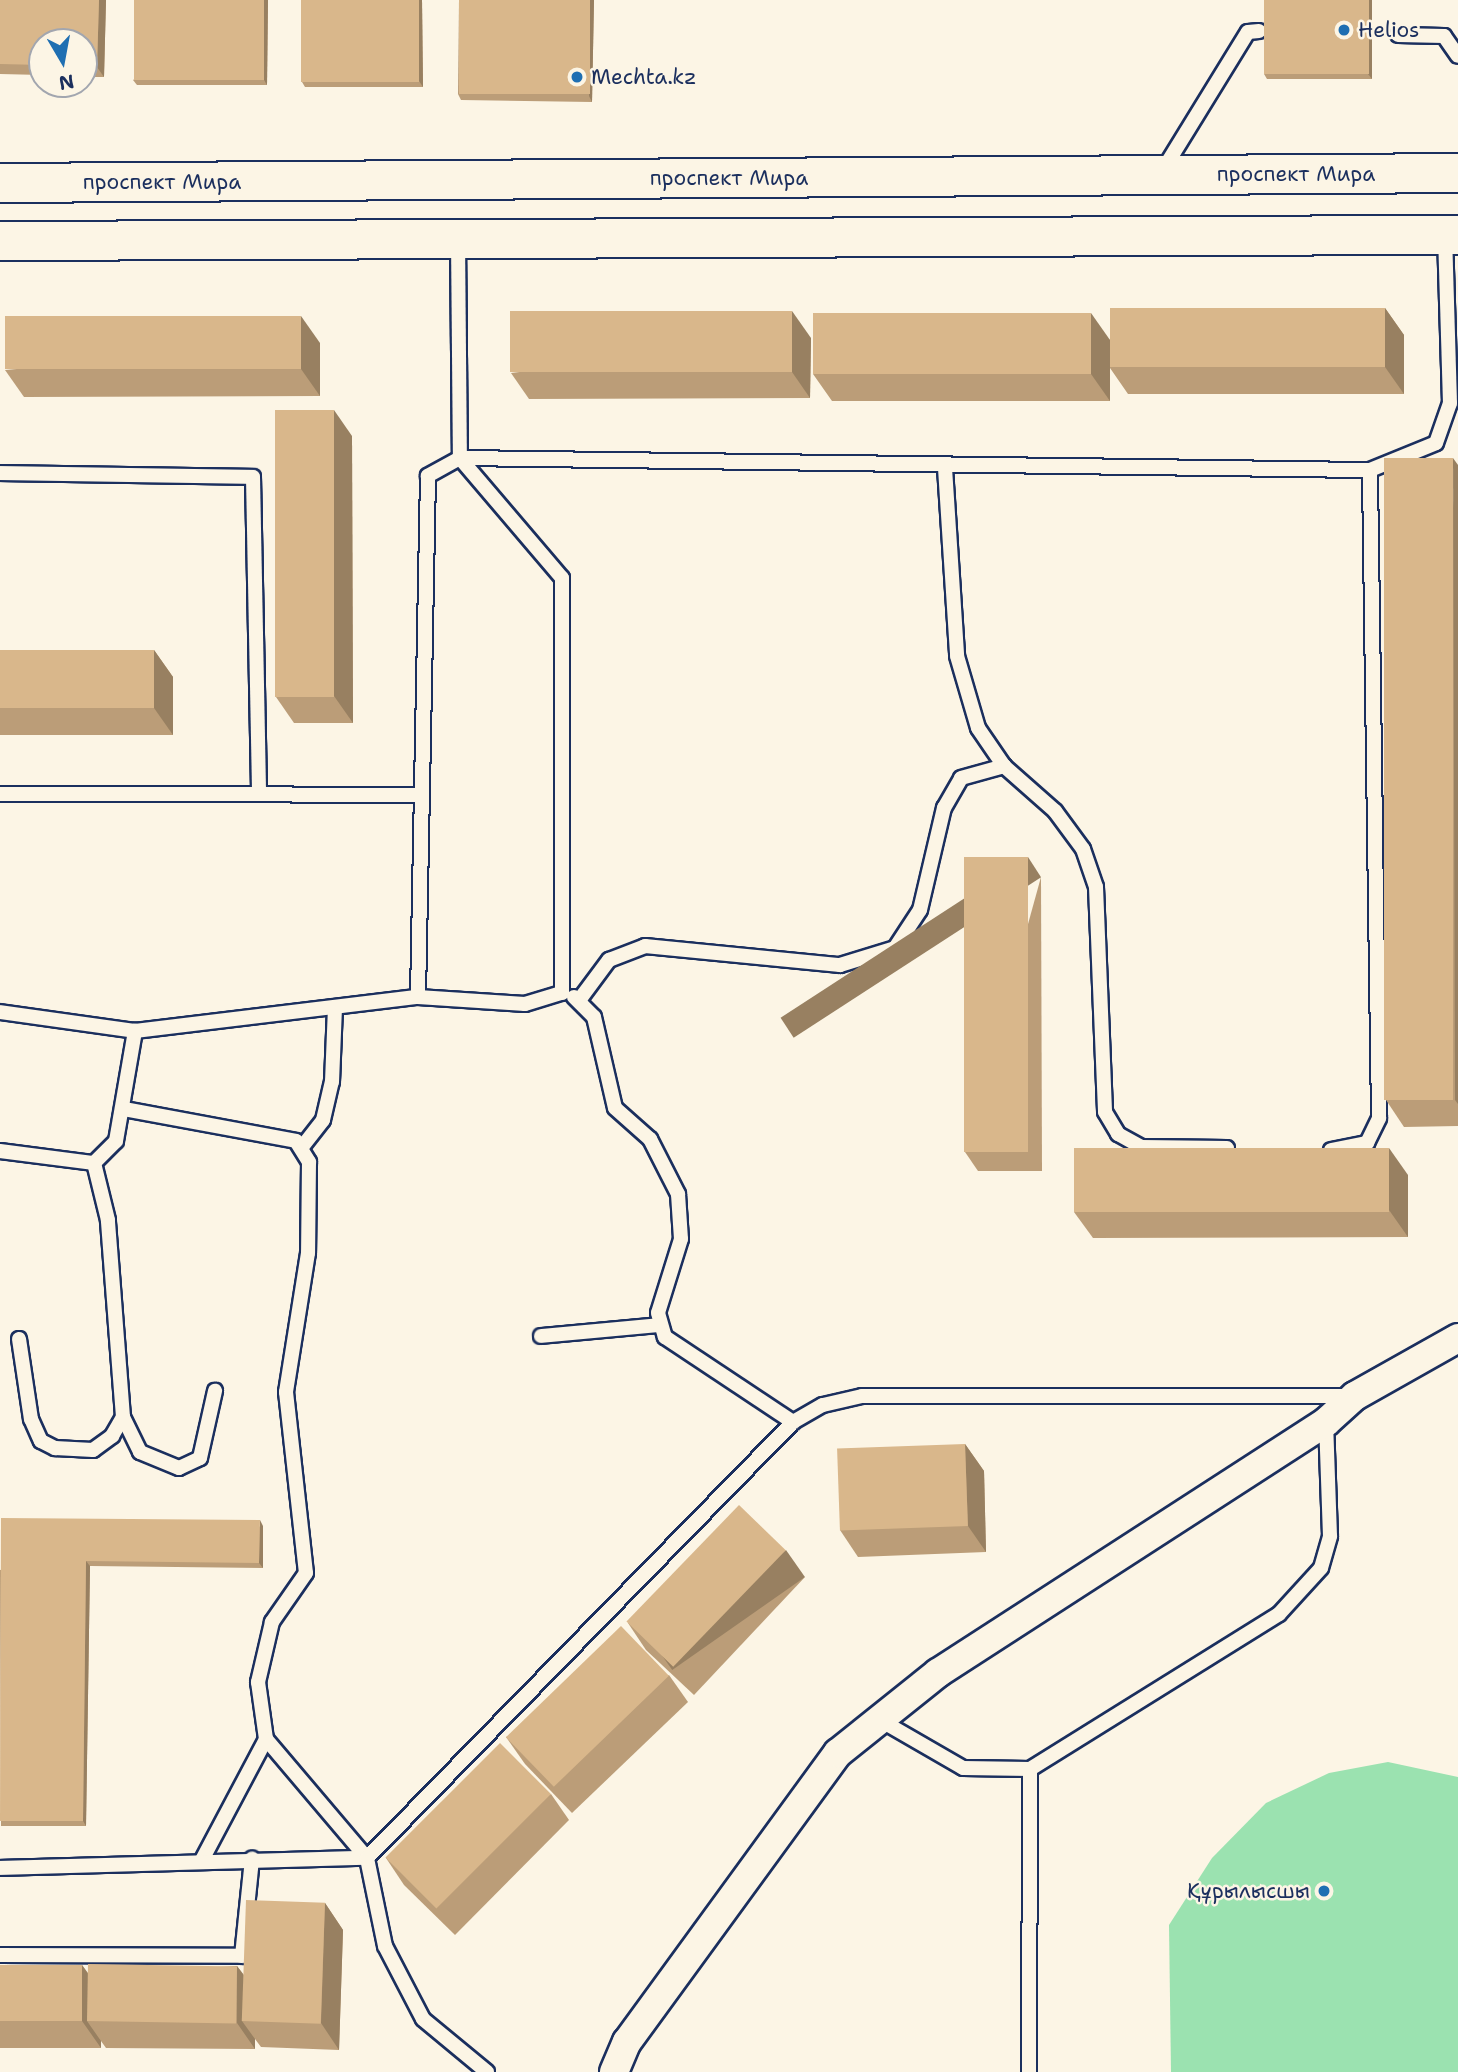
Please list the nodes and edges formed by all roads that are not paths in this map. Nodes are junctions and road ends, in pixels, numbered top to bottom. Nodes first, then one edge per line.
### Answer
1 (1259, 31) dead end
2 (1398, 35) dead end
3 (1458, 56) edge
4 (1458, 173) edge
5 (1159, 175) junction
6 (0, 183) edge
7 (1451, 235) edge
8 (458, 238) junction
9 (0, 241) edge
10 (460, 458) junction
11 (945, 468) junction
12 (1370, 470) junction
13 (0, 472) edge
14 (1004, 766) junction
15 (0, 794) edge
16 (259, 794) junction
17 (418, 794) junction
18 (562, 993) junction
19 (418, 998) junction
20 (580, 999) junction
21 (335, 1007) junction
22 (0, 1012) edge
23 (135, 1031) junction
24 (124, 1108) junction
25 (302, 1147) junction
26 (1248, 1149) edge
27 (1315, 1150) edge
28 (0, 1151) edge
29 (94, 1163) junction
30 (659, 1325) junction
31 (541, 1336) dead end
32 (1458, 1338) edge
33 (19, 1339) dead end
34 (215, 1391) dead end
35 (1355, 1396) junction
36 (123, 1417) junction
37 (793, 1422) junction
38 (1326, 1422) junction
39 (880, 1720) junction
40 (266, 1739) junction
41 (1030, 1769) junction
42 (367, 1858) junction
43 (252, 1859) junction
44 (202, 1860) junction
45 (0, 1868) edge
46 (0, 1955) edge
47 (487, 2072) edge
48 (614, 2072) edge
49 (1029, 2072) edge

1 - 5 lane
2 - 3 lane
4 - 5 main road, проспект Мира
5 - 6 main road, проспект Мира
7 - 8 main road
7 - 12 lane
8 - 9 main road
8 - 10 lane
10 - 11 lane
10 - 17 lane
10 - 18 lane
11 - 12 lane
11 - 14 lane
12 - 27 lane
13 - 16 lane
14 - 20 lane
14 - 26 lane
15 - 16 lane
16 - 17 lane
17 - 19 lane
18 - 19 lane
18 - 20 lane
19 - 21 lane
20 - 30 lane
21 - 23 lane
21 - 25 lane
22 - 23 lane
23 - 24 lane
24 - 25 lane
24 - 29 lane
25 - 40 lane
28 - 29 lane
29 - 36 lane
30 - 31 lane
30 - 37 lane
32 - 35 street
33 - 36 lane
34 - 36 lane
35 - 37 lane
35 - 38 street
37 - 42 lane
38 - 39 street
38 - 41 lane
39 - 41 lane
39 - 48 street
40 - 42 lane
40 - 44 lane
41 - 49 lane
42 - 43 lane
42 - 47 lane
43 - 44 lane
43 - 46 lane
44 - 45 lane

